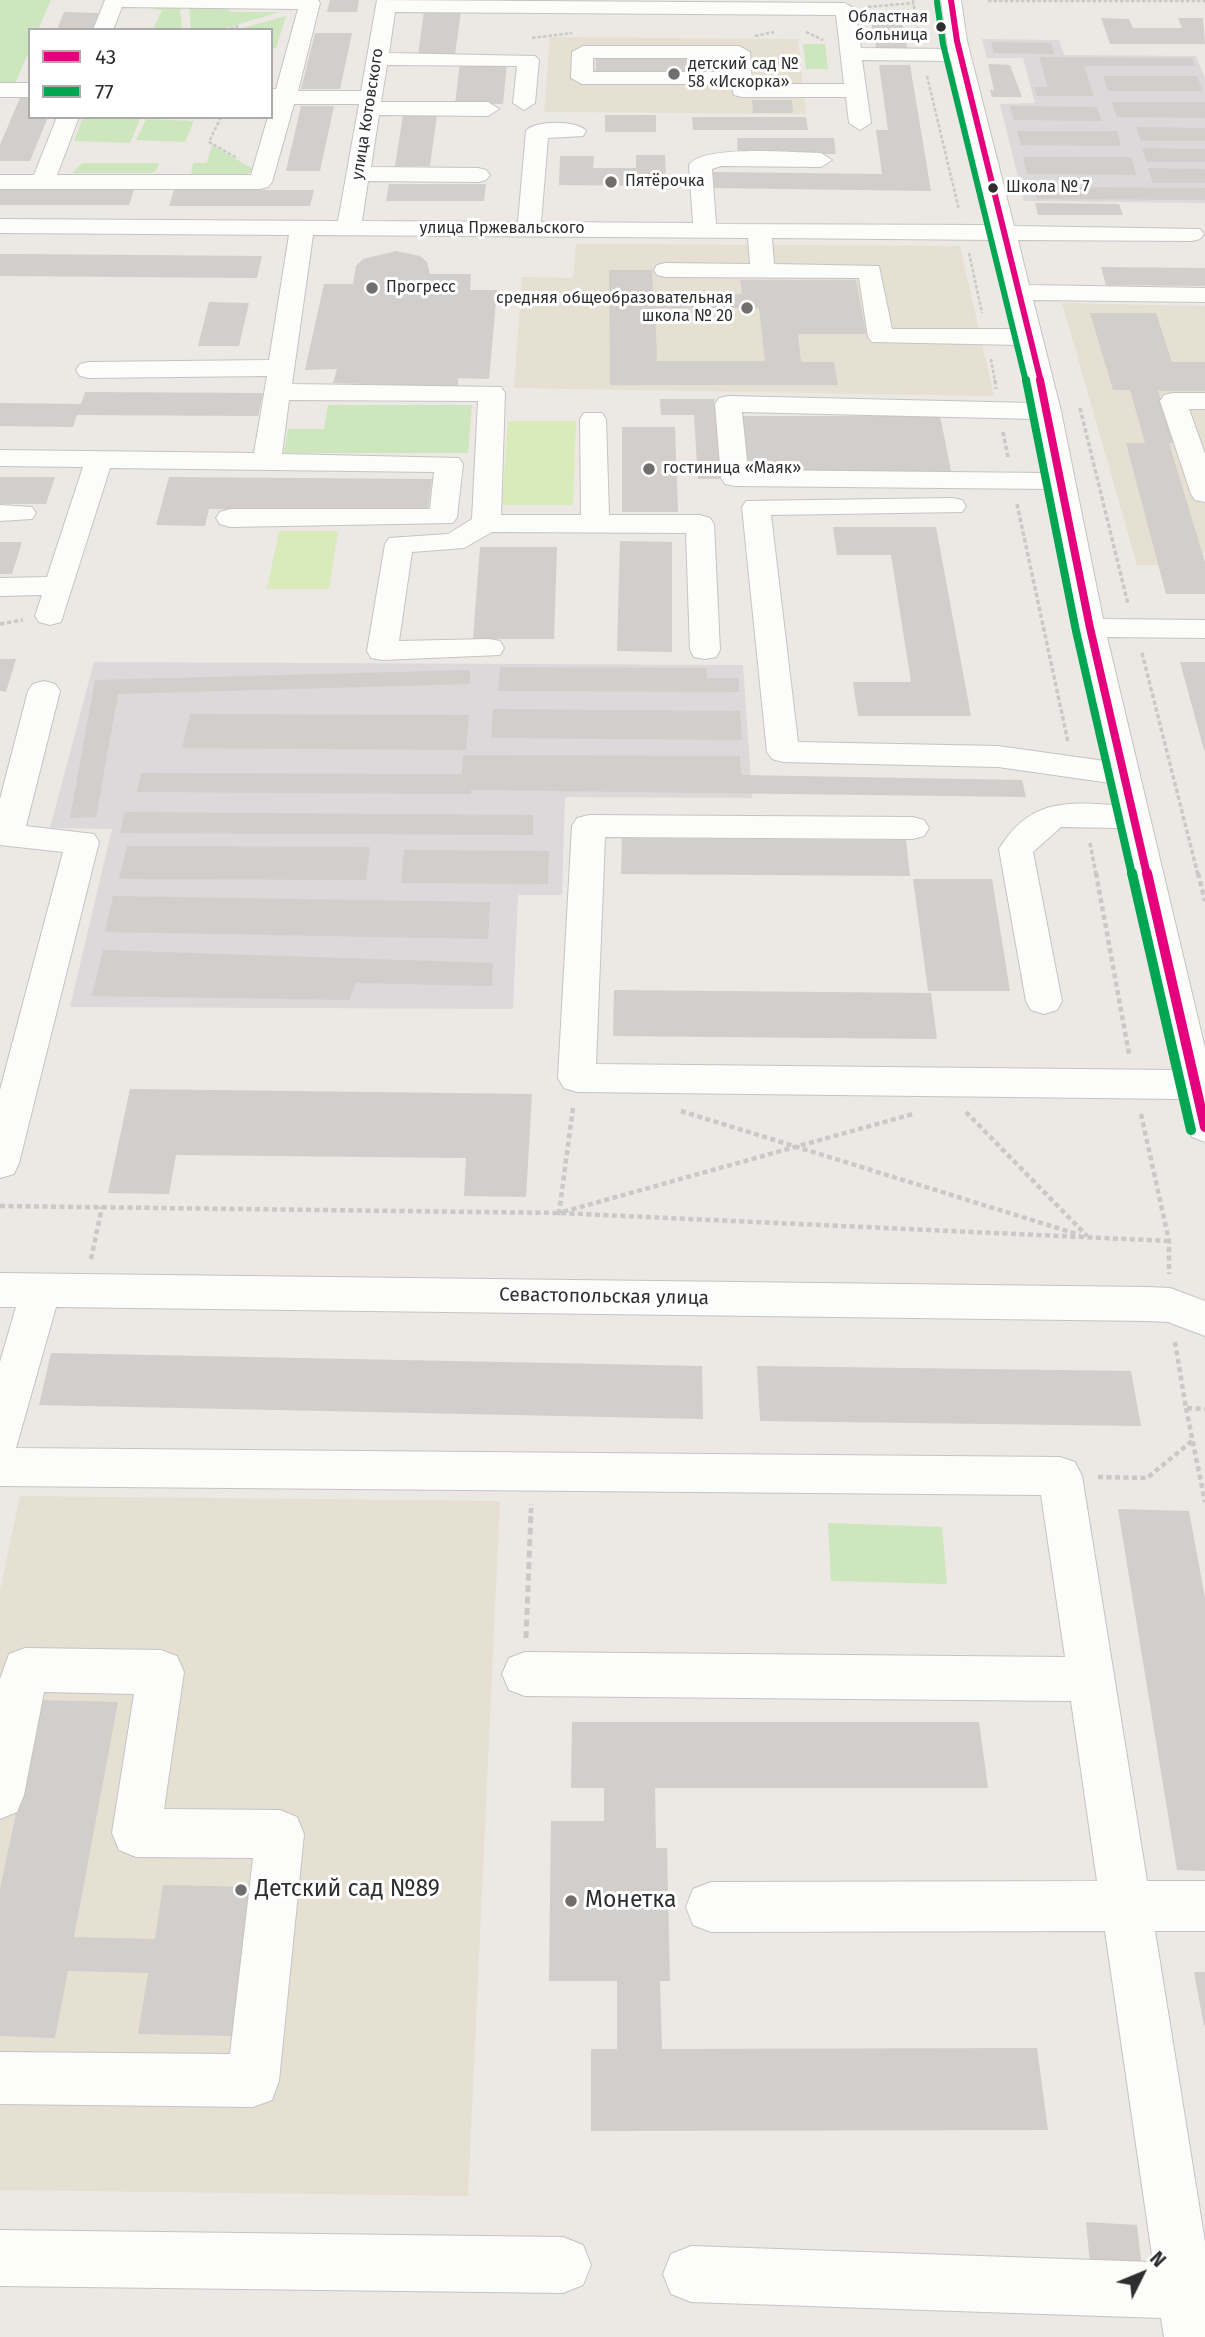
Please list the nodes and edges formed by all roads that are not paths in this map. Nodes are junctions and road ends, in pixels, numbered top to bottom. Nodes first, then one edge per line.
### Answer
1 (951, 0) edge
2 (166, 1) edge
3 (387, 3) edge
4 (479, 7) junction
5 (104, 28) edge
6 (517, 40) dead end
7 (853, 54) junction
8 (961, 55) junction
9 (545, 57) junction
10 (377, 59) junction
11 (0, 90) edge
12 (28, 90) edge
13 (857, 91) junction
14 (278, 96) edge
15 (370, 103) junction
16 (524, 103) dead end
17 (488, 109) dead end
18 (67, 119) edge
19 (860, 123) dead end
20 (575, 131) dead end
21 (821, 160) dead end
22 (359, 173) junction
23 (478, 175) dead end
24 (0, 182) edge
25 (43, 182) junction
26 (0, 226) edge
27 (302, 228) junction
28 (349, 228) junction
29 (529, 229) junction
30 (705, 230) junction
31 (759, 231) junction
32 (1004, 232) junction
33 (1192, 234) dead end
34 (666, 270) dead end
35 (763, 271) junction
36 (1017, 292) junction
37 (1205, 295) edge
38 (1030, 337) junction
39 (89, 370) dead end
40 (279, 380) junction
41 (1205, 401) edge
42 (1048, 411) junction
43 (593, 419) dead end
44 (0, 458) edge
45 (99, 459) junction
46 (267, 460) junction
47 (1060, 481) junction
48 (1205, 495) edge
49 (952, 506) dead end
50 (230, 518) dead end
51 (486, 523) junction
52 (595, 524) junction
53 (59, 586) junction
54 (0, 587) edge
55 (50, 616) dead end
56 (1090, 628) junction
57 (1205, 629) edge
58 (489, 648) dead end
59 (705, 650) dead end
60 (44, 691) dead end
61 (1125, 776) junction
62 (1134, 818) junction
63 (912, 828) dead end
64 (1044, 1001) dead end
65 (1200, 1085) edge
66 (1205, 1127) edge
67 (0, 1163) edge
68 (0, 1290) edge
69 (41, 1290) junction
70 (1187, 1312) edge
71 (1, 1437) edge
72 (525, 1674) road end
73 (1091, 1679) junction
74 (0, 1795) edge
75 (1126, 1904) junction
76 (1205, 1906) edge
77 (711, 1907) dead end
78 (0, 2078) edge
79 (0, 2258) edge
80 (564, 2265) dead end
81 (691, 2274) dead end
82 (1188, 2314) edge

1 - 8 street
2 - 5 street
2 - 14 street
3 - 4 street
3 - 10 street, улица Котовского
4 - 6 street
4 - 7 street
7 - 8 street
7 - 13 street
8 - 32 street
9 - 10 street
9 - 13 street
9 - 16 street
10 - 15 street, улица Котовского
11 - 12 street
13 - 19 street
14 - 15 street
14 - 25 street
15 - 17 street
15 - 22 street, улица Котовского
18 - 25 street
20 - 29 street
21 - 30 street
22 - 23 street
22 - 28 street, улица Котовского
24 - 25 street
26 - 27 street, улица Пржевальского
27 - 28 street, улица Пржевальского
27 - 40 street
28 - 29 street, улица Пржевальского
29 - 30 street, улица Пржевальского
30 - 31 street, улица Пржевальского
31 - 32 street, улица Пржевальского
31 - 35 street
32 - 33 street, улица Пржевальского
32 - 36 street
34 - 35 street
35 - 38 street
36 - 37 street
36 - 38 street
38 - 42 street
39 - 40 street
40 - 46 street
40 - 51 street
41 - 48 street
42 - 47 street
42 - 47 street
43 - 52 street
44 - 45 street
45 - 46 street
45 - 53 street
46 - 50 street
47 - 56 street
49 - 61 street
51 - 52 street
51 - 58 street
52 - 59 street
53 - 54 street
53 - 55 street
56 - 57 street
56 - 61 street
60 - 67 street
61 - 62 street
62 - 64 street
62 - 65 street
63 - 65 street
65 - 66 street
68 - 69 street, Севастопольская улица
69 - 70 street, Севастопольская улица
69 - 71 street
71 - 73 street
72 - 73 street
73 - 75 street
74 - 78 street
75 - 76 street
75 - 77 street
75 - 82 street
79 - 80 street
81 - 82 street

